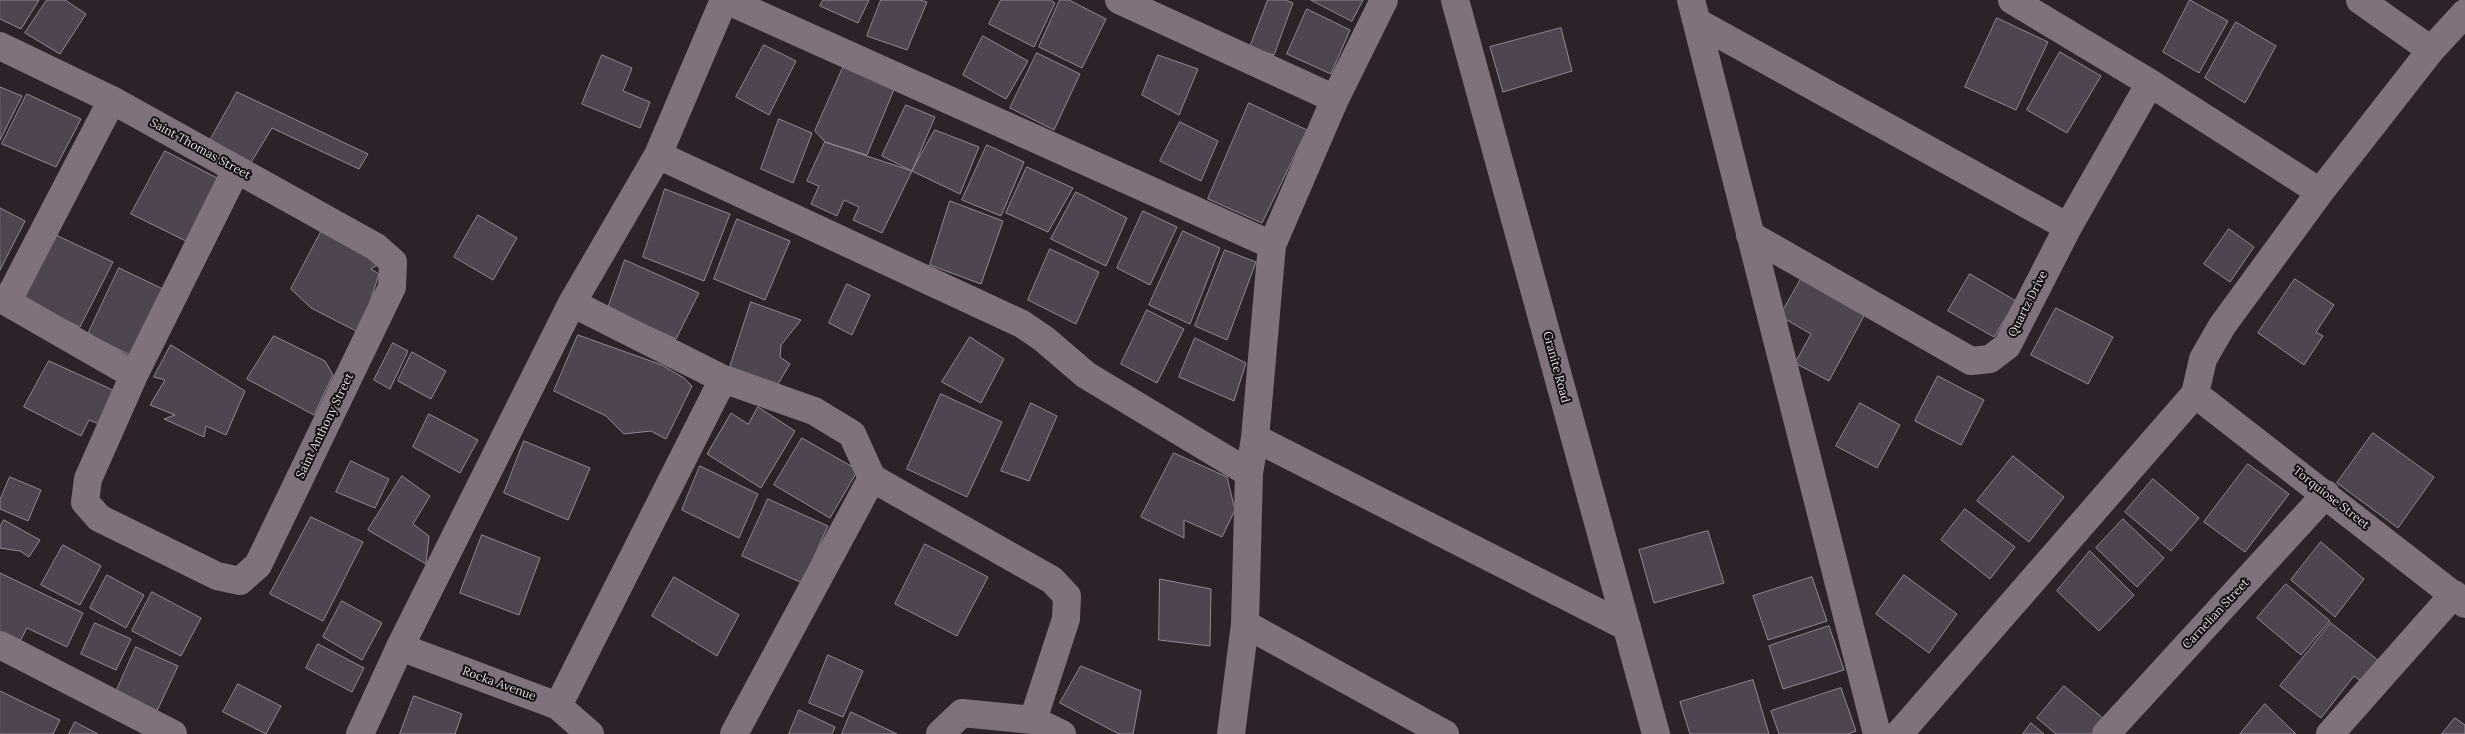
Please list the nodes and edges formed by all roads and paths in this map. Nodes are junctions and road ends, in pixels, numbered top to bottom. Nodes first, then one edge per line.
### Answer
1 (725, 0) edge
2 (1120, 0) edge
3 (1384, 0) edge
4 (1455, 0) edge
5 (2012, 0) edge
6 (2360, 0) edge
7 (1694, 11) edge
8 (2465, 13) edge
9 (0, 46) edge
10 (2431, 50) junction
11 (2150, 83) junction
12 (1335, 99) junction
13 (112, 100) junction
14 (658, 155) junction
15 (236, 170) junction
16 (2320, 192) junction
17 (2068, 227) junction
18 (1750, 236) junction
19 (1272, 245) junction
20 (393, 262) joint
21 (4, 300) edge
22 (572, 303) junction
23 (134, 375) junction
24 (723, 379) junction
25 (2195, 394) junction
26 (1255, 438) junction
27 (1249, 473) junction
28 (872, 478) junction
29 (2326, 494) junction
30 (2459, 599) edge
31 (1245, 624) junction
32 (1627, 627) junction
33 (0, 645) edge
34 (400, 647) junction
35 (558, 706) junction
36 (1033, 720) junction
37 (173, 734) edge
38 (360, 734) edge
39 (590, 734) edge
40 (734, 734) edge
41 (940, 734) edge
42 (1062, 734) edge
43 (1231, 734) edge
44 (1446, 734) edge
45 (1656, 734) edge
46 (1877, 734) edge
47 (1899, 734) edge
48 (2106, 734) edge
49 (2330, 734) edge

1 - 14 street
1 - 19 street
2 - 12 street
3 - 12 street
4 - 32 street, Granite Road
5 - 11 street
6 - 10 street
7 - 17 street
7 - 18 street
8 - 10 street
9 - 13 street, Saint Thomas Street
10 - 16 street
11 - 16 street
11 - 17 street, Quartz Drive
12 - 19 street
13 - 15 street, Saint Thomas Street
13 - 21 street
14 - 22 street
14 - 27 street
15 - 20 street, Saint Thomas Street
15 - 23 street
16 - 25 street
17 - 18 street, Quartz Drive
18 - 46 street
19 - 26 street
20 - 23 street, Saint Anthony Street
21 - 23 street
22 - 24 street
22 - 34 street
24 - 28 street
24 - 35 street
25 - 29 street, Torquiose Street
25 - 47 street
26 - 27 street
26 - 32 street
27 - 31 street
28 - 36 street
28 - 40 street
29 - 30 street, Torquiose Street
29 - 48 street, Carnelian Street
30 - 49 street
31 - 43 street
31 - 44 street
32 - 45 street, Granite Road
33 - 37 street
34 - 35 street, Rocka Avenue
34 - 38 street
35 - 39 street, Rocka Avenue
36 - 41 street
36 - 42 street

